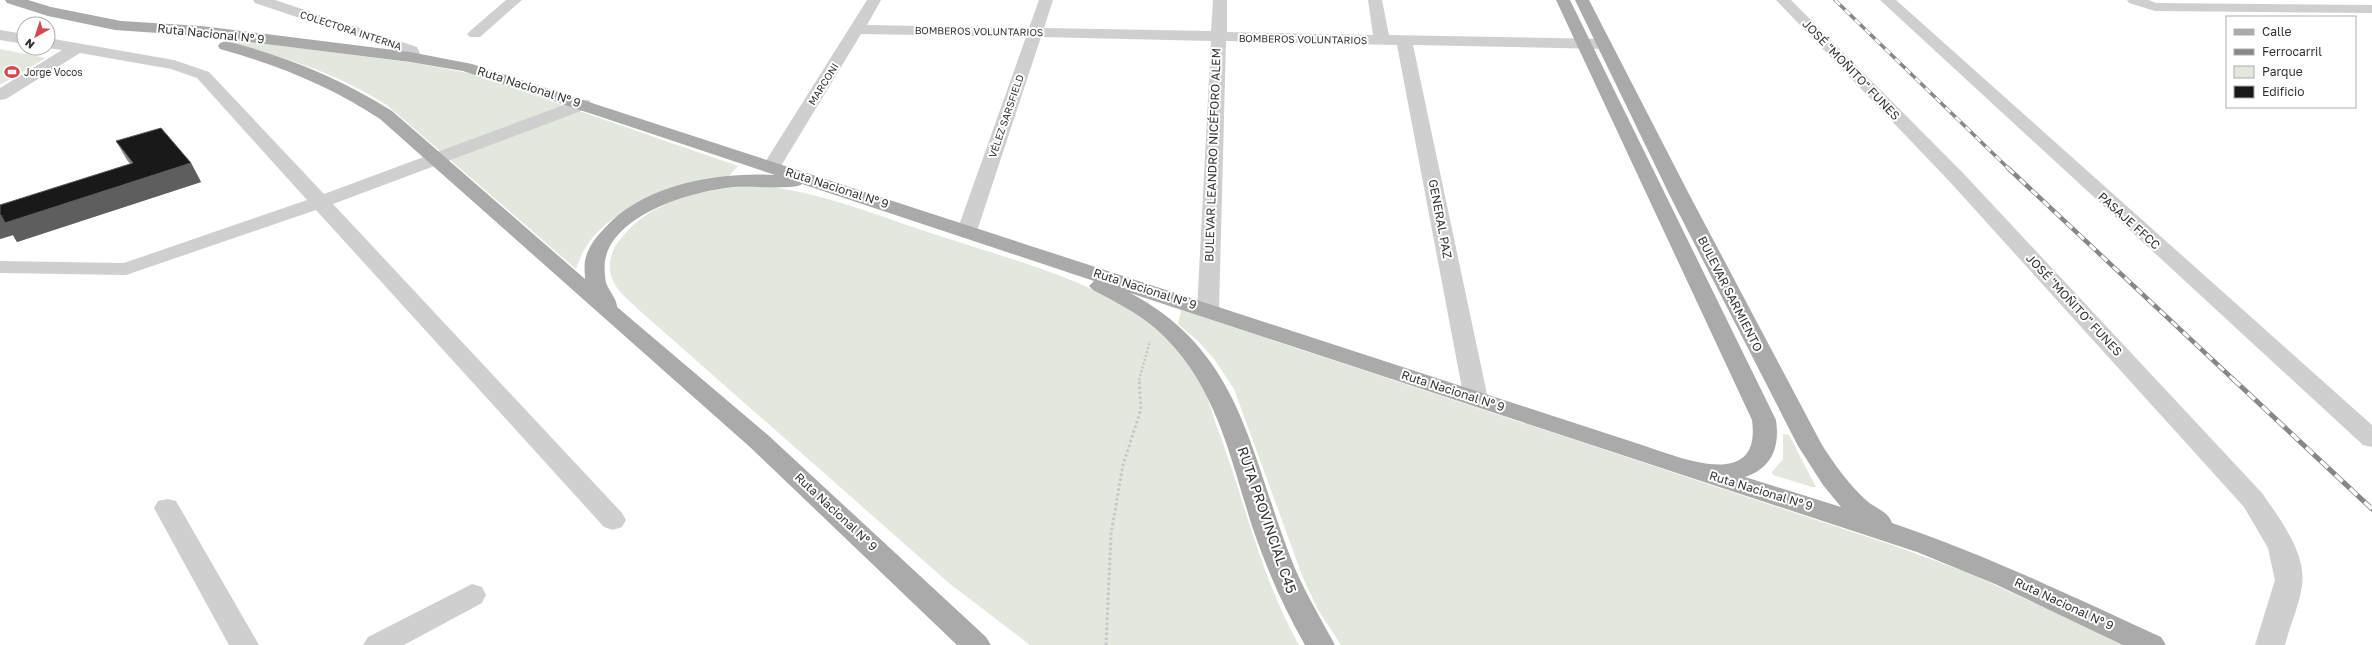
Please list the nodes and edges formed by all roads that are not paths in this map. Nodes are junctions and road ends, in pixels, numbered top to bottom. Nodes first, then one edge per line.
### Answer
1 (12, 0) edge
2 (259, 0) edge
3 (515, 0) edge
4 (874, 0) edge
5 (1046, 0) edge
6 (1220, 0) edge
7 (1374, 0) edge
8 (1563, 0) edge
9 (1582, 0) edge
10 (1783, 0) edge
11 (1887, 0) edge
12 (2134, 0) edge
13 (2372, 9) edge
14 (284, 23) dead end
15 (115, 25) junction
16 (858, 30) junction
17 (1035, 32) junction
18 (475, 34) dead end
19 (0, 35) edge
20 (16, 38) edge
21 (1217, 38) junction
22 (1382, 39) junction
23 (1404, 40) junction
24 (56, 44) edge
25 (1594, 44) junction
26 (80, 47) junction
27 (414, 58) junction
28 (0, 95) edge
29 (583, 104) junction
30 (435, 159) junction
31 (771, 166) junction
32 (834, 187) junction
33 (1656, 196) junction
34 (1680, 196) junction
35 (320, 202) junction
36 (967, 231) junction
37 (1008, 244) junction
38 (3, 269) edge
39 (1208, 310) junction
40 (614, 316) junction
41 (1476, 399) junction
42 (1761, 411) junction
43 (1792, 413) junction
44 (2372, 439) edge
45 (1694, 470) junction
46 (167, 508) dead end
47 (613, 520) dead end
48 (1927, 545) junction
49 (906, 578) junction
50 (472, 595) dead end
51 (244, 645) edge
52 (378, 645) edge
53 (976, 645) edge
54 (990, 645) edge
55 (1320, 645) edge
56 (2151, 645) edge
57 (2270, 645) edge

1 - 15 main road, Ruta Nacional Nº 9
2 - 14 street, COLECTORA INTERNA
2 - 27 street, COLECTORA INTERNA
3 - 18 street
4 - 16 street, MARCONI
5 - 17 street, VÉLEZ SARSFIELD
6 - 21 street, BULEVAR LEANDRO NICÉFORO ALEM
7 - 22 street
8 - 25 main road, BULEVAR SARMIENTO
9 - 25 main road, BULEVAR SARMIENTO
10 - 57 street, JOSÉ "MOÑITO" FUNES
11 - 44 street, PASAJE FFCC
12 - 13 street
15 - 27 main road, Ruta Nacional Nº 9
15 - 30 main road, Ruta Nacional Nº 9
16 - 17 street, BOMBEROS VOLUNTARIOS
16 - 31 street, MARCONI
17 - 21 street, BOMBEROS VOLUNTARIOS
17 - 36 street, VÉLEZ SARSFIELD
19 - 20 street
21 - 22 street, BOMBEROS VOLUNTARIOS
21 - 39 street, BULEVAR LEANDRO NICÉFORO ALEM
22 - 23 street, BOMBEROS VOLUNTARIOS
23 - 25 street, BOMBEROS VOLUNTARIOS
23 - 41 street, GENERAL PAZ
24 - 26 street
25 - 33 main road, BULEVAR SARMIENTO
25 - 34 main road, BULEVAR SARMIENTO
26 - 28 street
26 - 35 street
27 - 29 main road, Ruta Nacional Nº 9
29 - 30 street
29 - 31 main road, Ruta Nacional Nº 9
30 - 35 street
30 - 40 main road, Ruta Nacional Nº 9
31 - 32 main road, Ruta Nacional Nº 9
32 - 36 main road, Ruta Nacional Nº 9
32 - 40 main road
33 - 34 main road
33 - 42 main road, BULEVAR SARMIENTO
34 - 43 main road, BULEVAR SARMIENTO
35 - 38 street
35 - 47 street
36 - 37 main road, Ruta Nacional Nº 9
37 - 39 main road, Ruta Nacional Nº 9
37 - 55 main road, RUTA PROVINCIAL C45
39 - 41 main road, Ruta Nacional Nº 9
40 - 49 main road, Ruta Nacional Nº 9
41 - 45 main road, Ruta Nacional Nº 9
42 - 43 main road
42 - 45 main road, BULEVAR SARMIENTO
43 - 48 main road, BULEVAR SARMIENTO
45 - 48 main road, Ruta Nacional Nº 9
46 - 51 street
48 - 56 main road, Ruta Nacional Nº 9
49 - 53 main road, Ruta Nacional Nº 9
49 - 54 main road
50 - 52 street

